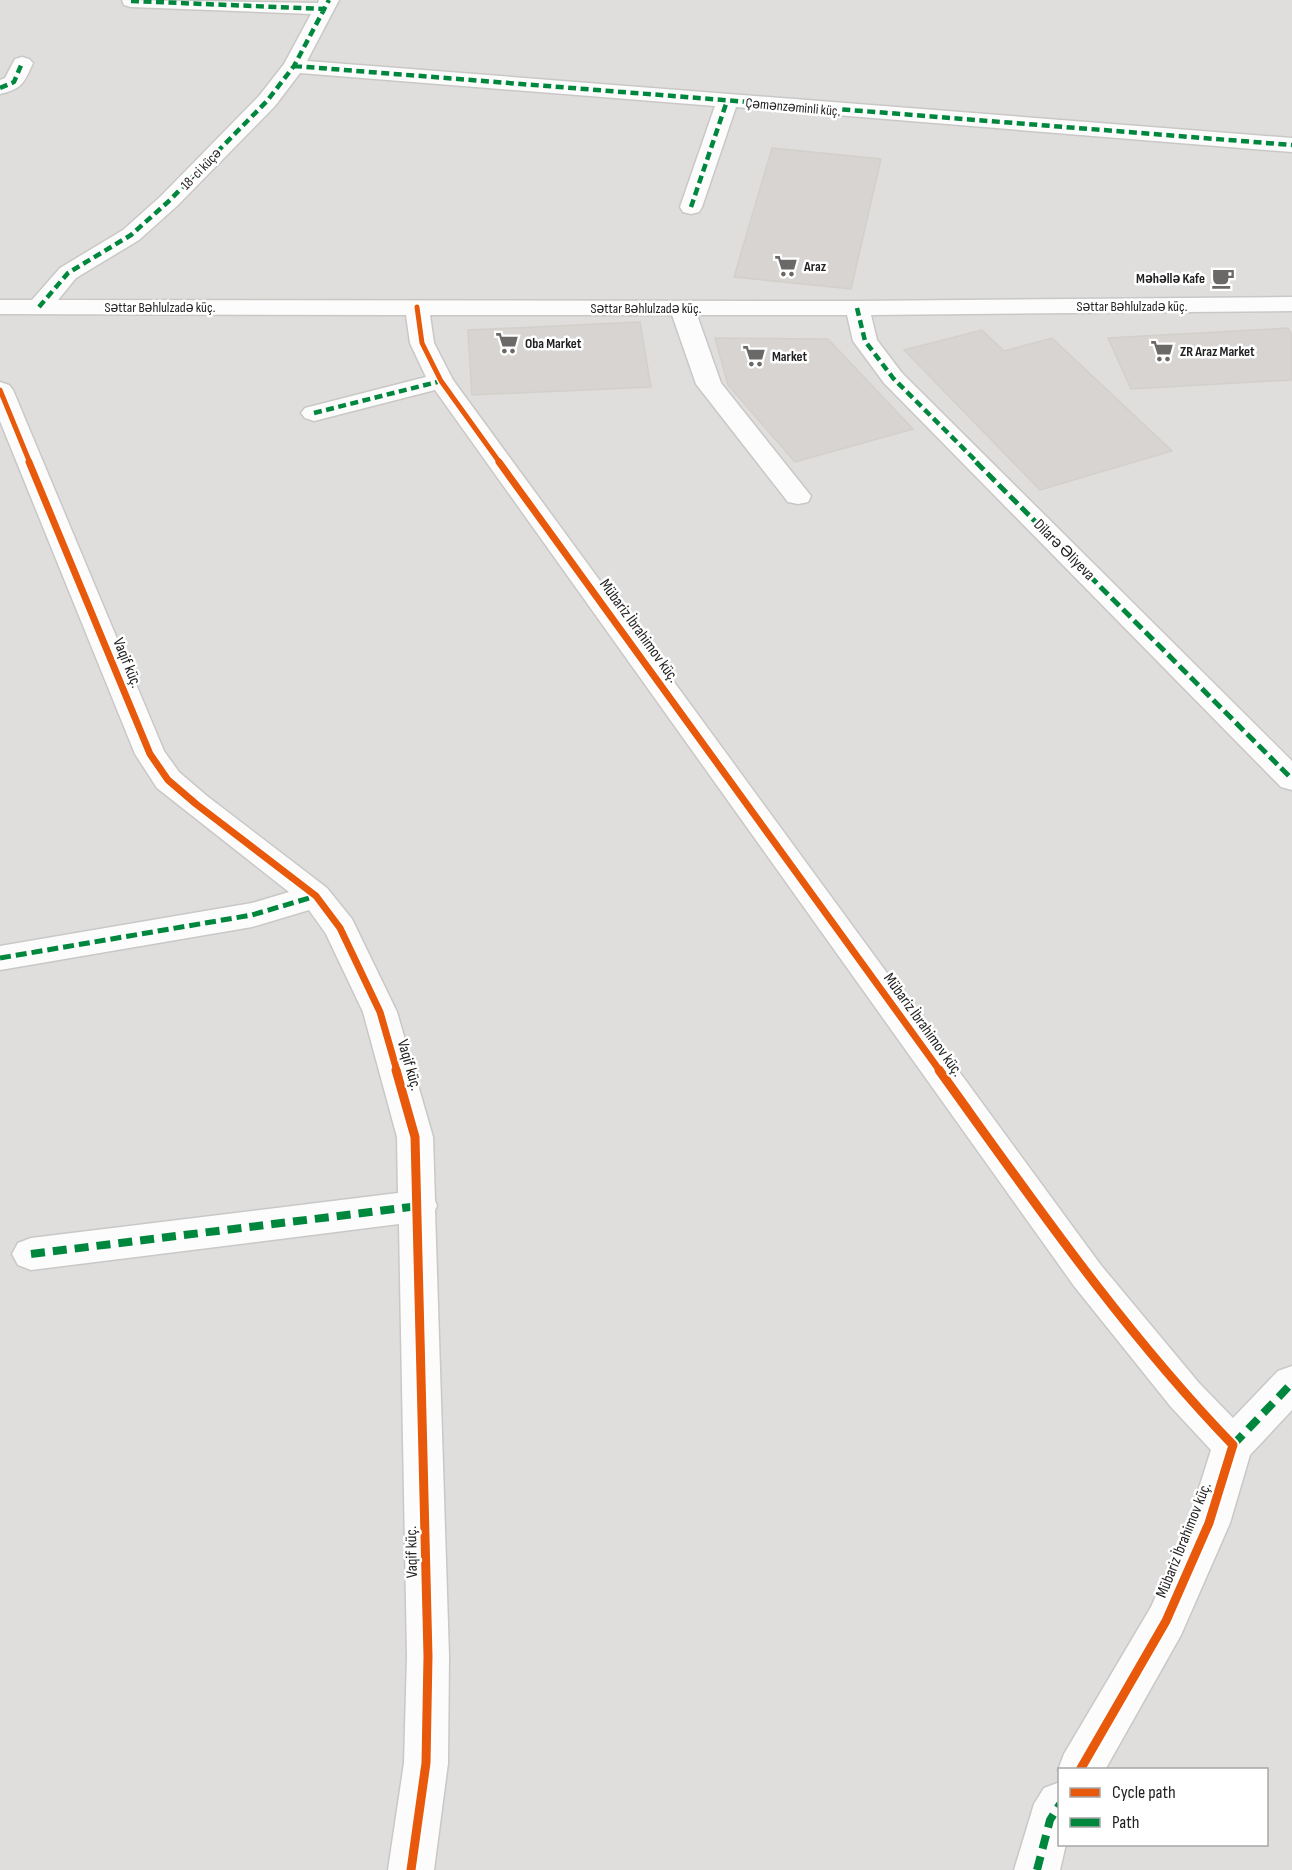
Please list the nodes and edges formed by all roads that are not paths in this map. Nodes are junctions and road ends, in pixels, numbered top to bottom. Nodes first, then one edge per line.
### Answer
1 (131, 1) edge
2 (328, 4) edge
3 (22, 63) dead end
4 (294, 66) junction
5 (0, 88) edge
6 (727, 101) junction
7 (1292, 145) edge
8 (691, 207) dead end
9 (1292, 304) edge
10 (0, 307) edge
11 (39, 307) junction
12 (417, 307) junction
13 (682, 308) junction
14 (857, 308) junction
15 (441, 381) junction
16 (0, 390) edge
17 (314, 413) dead end
18 (798, 496) dead end
19 (1292, 779) edge
20 (316, 896) junction
21 (0, 958) edge
22 (419, 1206) junction
23 (31, 1254) dead end
24 (1292, 1383) edge
25 (1233, 1445) junction
26 (1081, 1768) edge
27 (1058, 1806) edge
28 (411, 1870) edge
29 (1036, 1870) edge

1 - 2 street
2 - 4 street, 18-ci küçə
3 - 5 street
4 - 6 street, Çəmənzəminli küç.
4 - 11 street, 18-ci küçə
6 - 7 street, Çəmənzəminli küç.
6 - 8 street
9 - 14 street, Səttar Bəhlulzadə küç.
10 - 11 street, Səttar Bəhlulzadə küç.
11 - 12 street, Səttar Bəhlulzadə küç.
12 - 13 street, Səttar Bəhlulzadə küç.
12 - 15 street, Mübariz İbrahimov küç.
13 - 14 street, Səttar Bəhlulzadə küç.
13 - 18 street
14 - 19 street, Dilarə Əliyeva
15 - 17 street
15 - 25 street, Mübariz İbrahimov küç.
16 - 20 street, Vaqif küç.
20 - 21 street
20 - 22 street, Vaqif küç.
22 - 23 street
22 - 28 street, Vaqif küç.
24 - 25 street
25 - 26 street, Mübariz İbrahimov küç.
27 - 29 street

